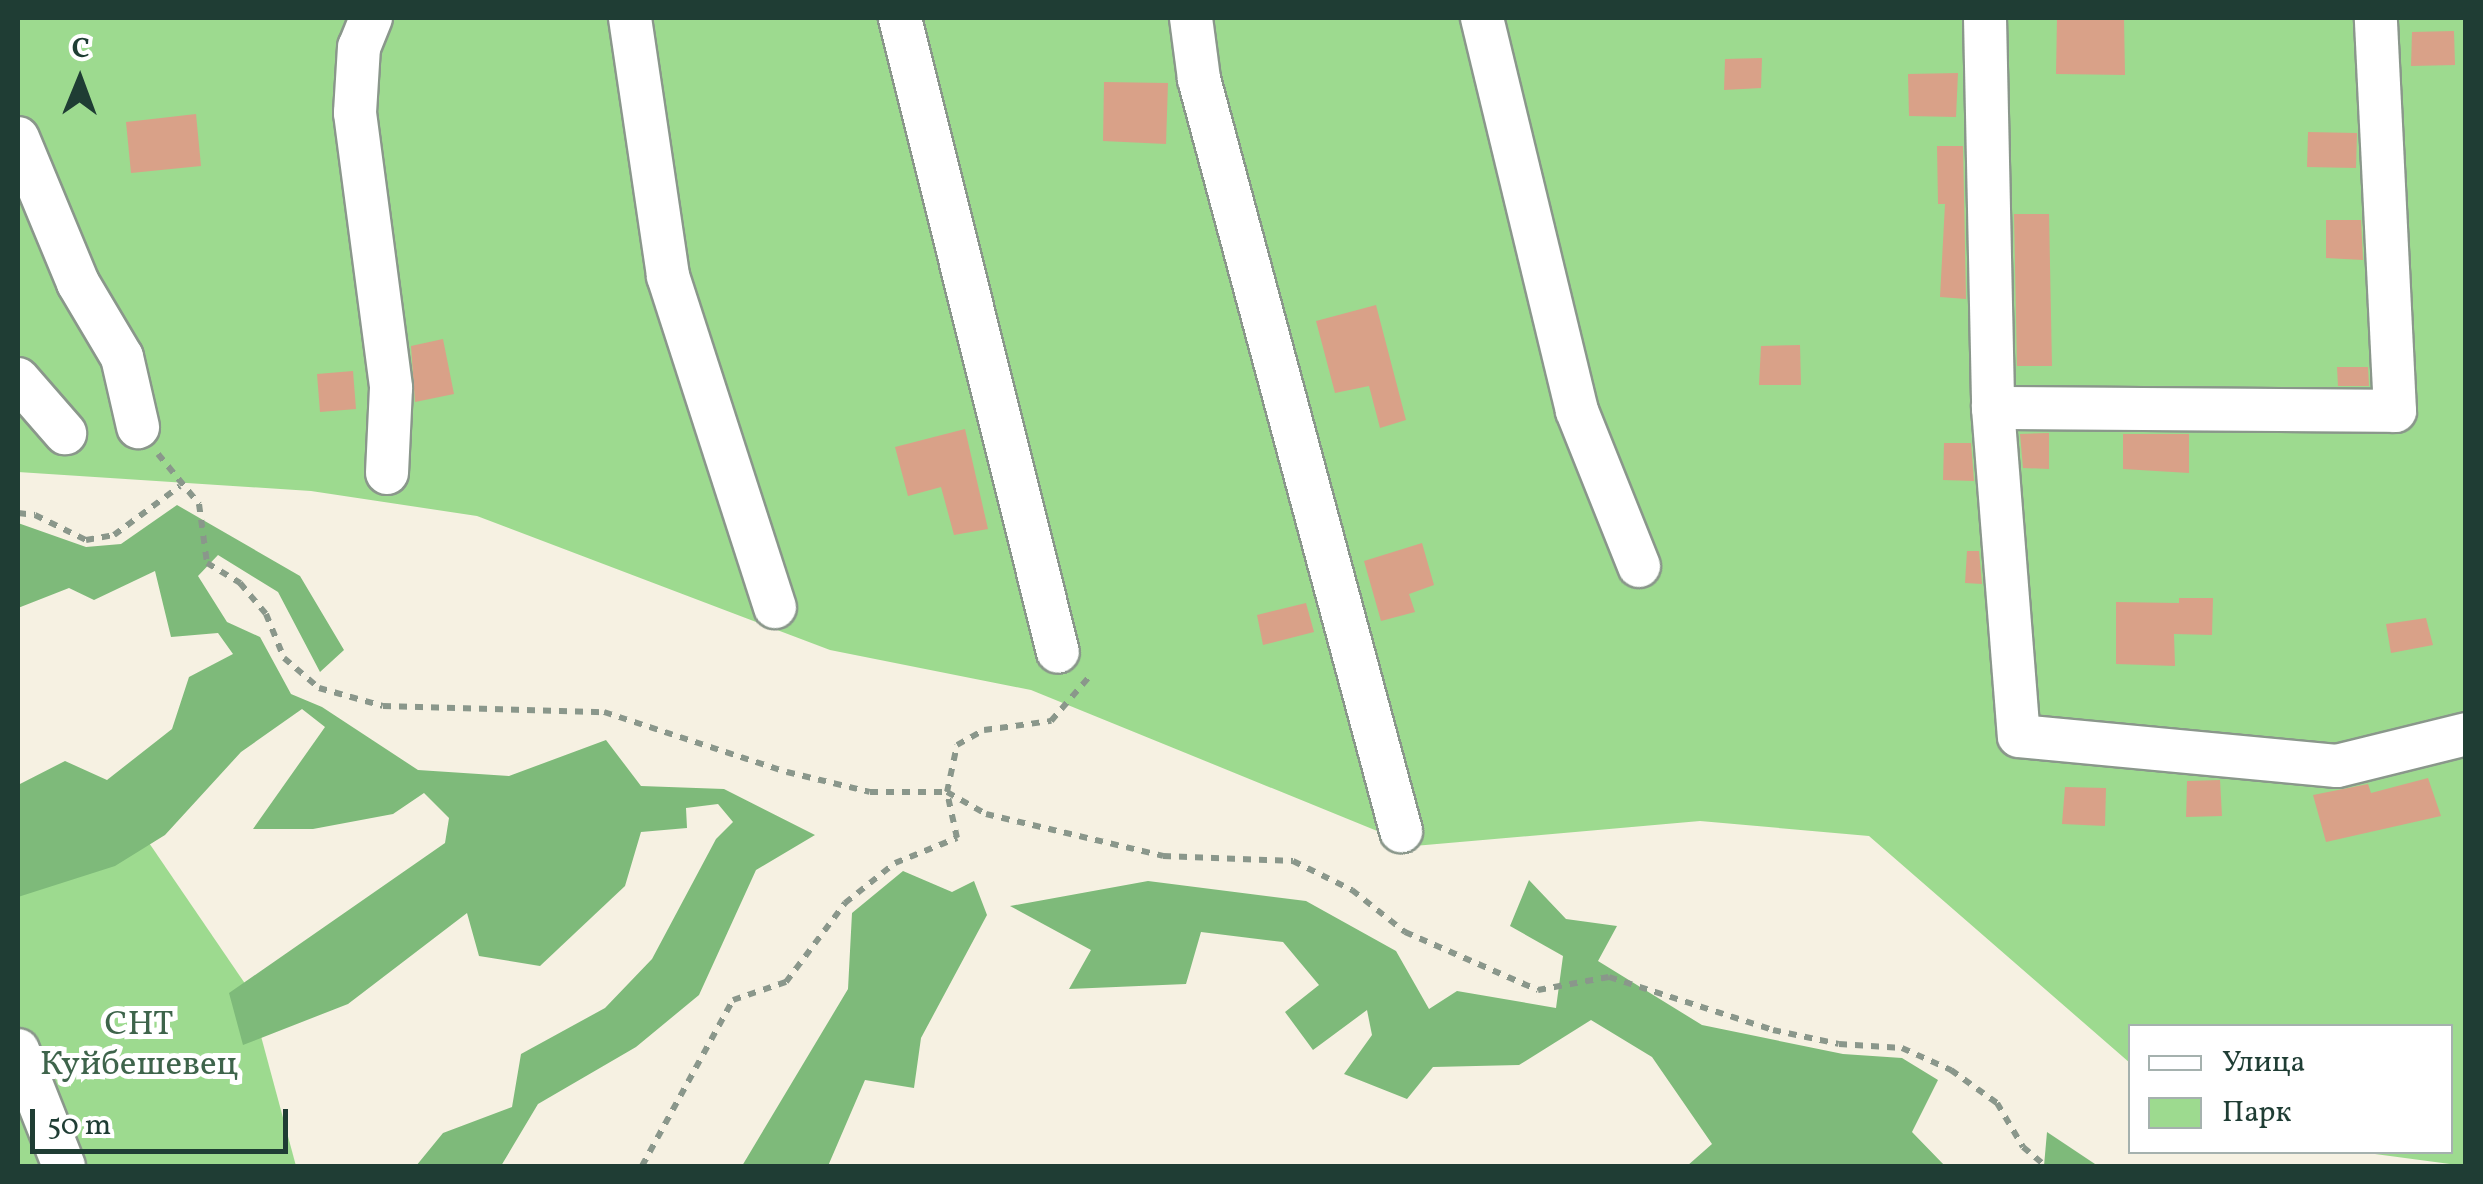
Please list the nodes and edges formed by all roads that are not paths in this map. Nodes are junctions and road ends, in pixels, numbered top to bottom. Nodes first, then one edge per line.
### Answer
1 (372, 18) edge
2 (630, 18) edge
3 (900, 18) edge
4 (1192, 18) edge
5 (1482, 18) edge
6 (1984, 18) edge
7 (2376, 18) edge
8 (18, 138) edge
9 (18, 378) edge
10 (1992, 408) junction
11 (138, 427) road end
12 (66, 434) dead end
13 (387, 473) dead end
14 (1639, 566) dead end
15 (775, 607) dead end
16 (1058, 652) road end
17 (2466, 734) edge
18 (1401, 831) dead end
19 (18, 1050) edge
20 (64, 1166) edge

1 - 13 lane
2 - 15 lane
3 - 16 lane
4 - 18 lane
5 - 14 lane
6 - 10 lane
7 - 10 lane
8 - 11 lane
9 - 12 lane
10 - 17 lane
19 - 20 lane

